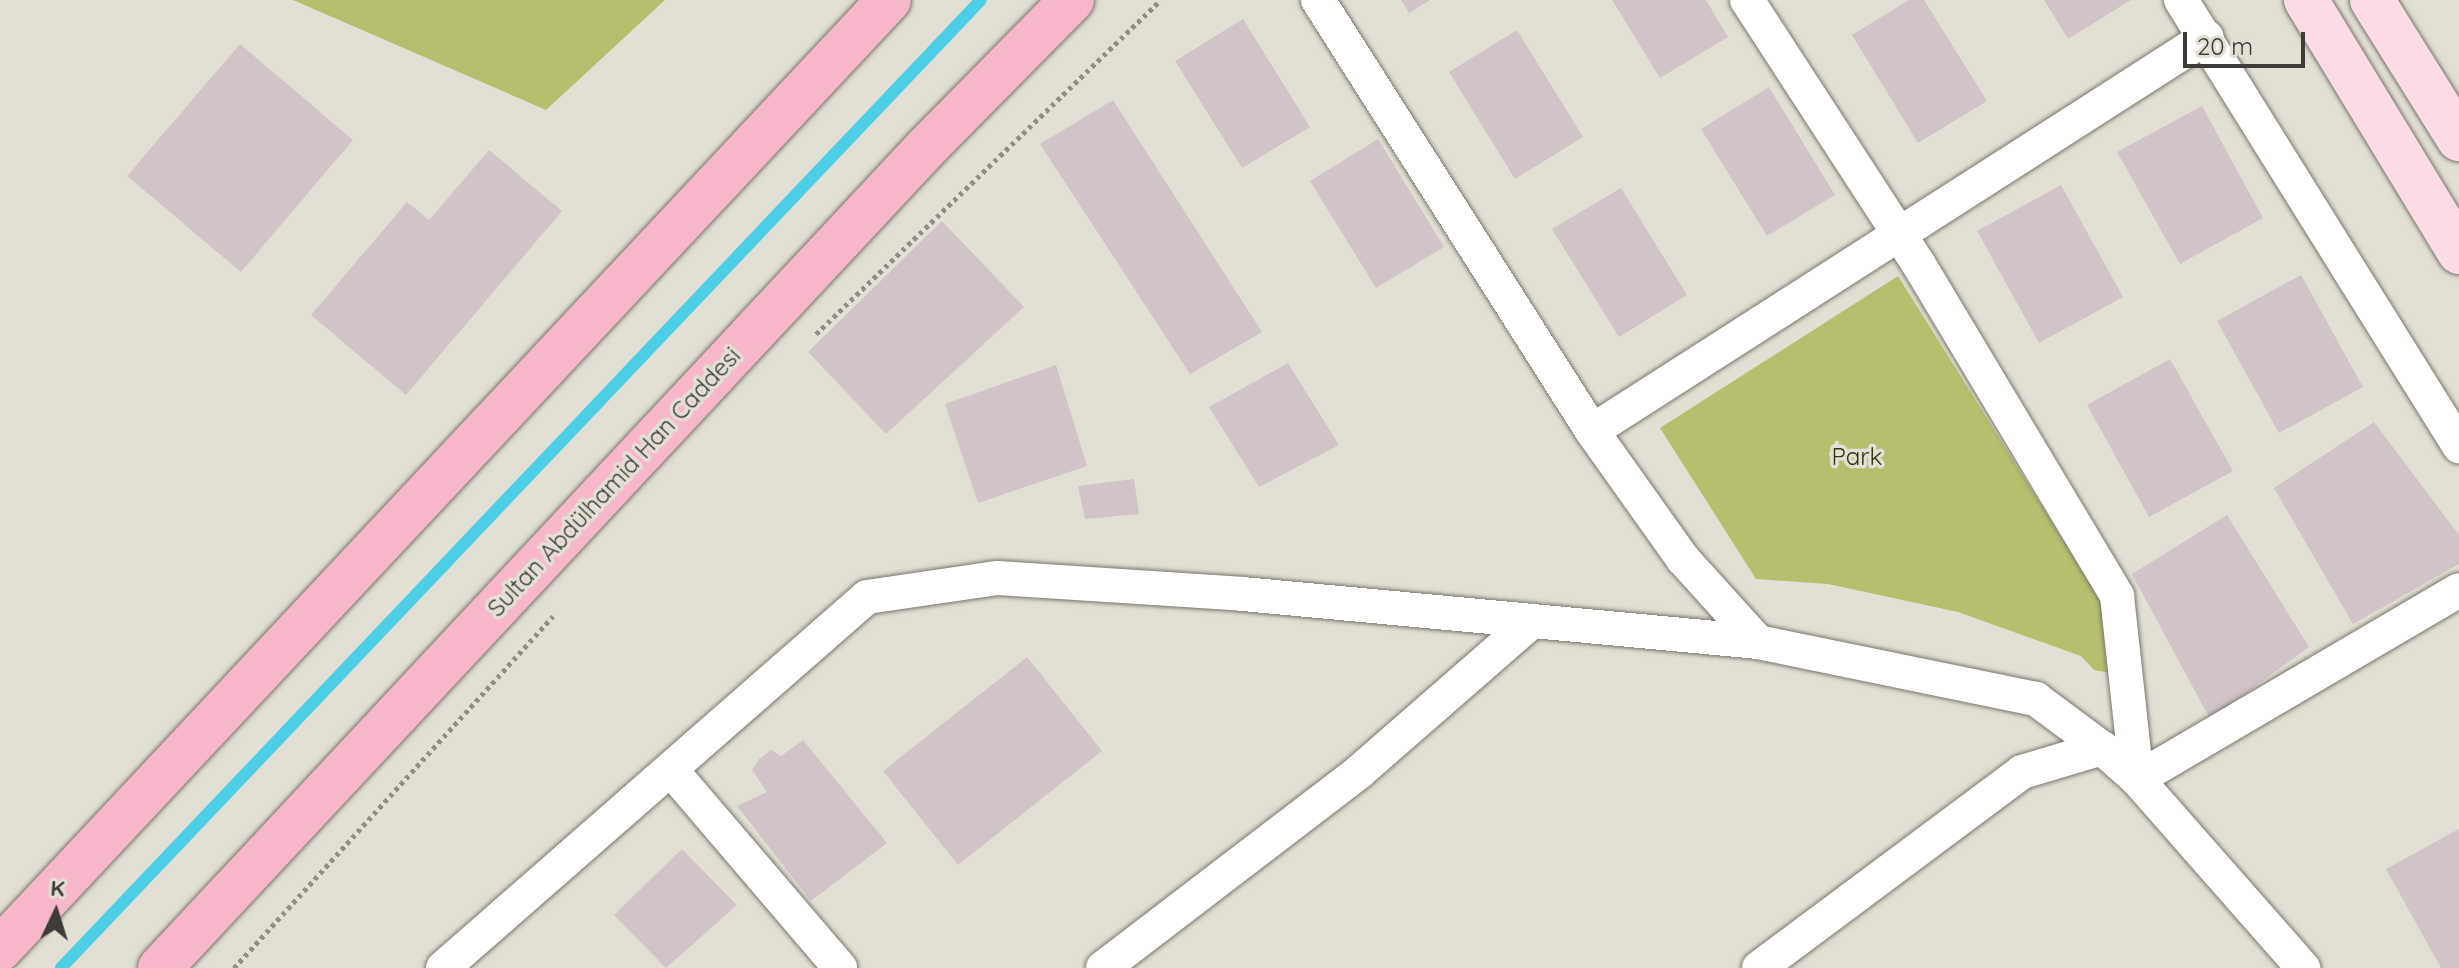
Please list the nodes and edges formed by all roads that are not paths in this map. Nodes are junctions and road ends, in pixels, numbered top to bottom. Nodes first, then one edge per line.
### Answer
1 (889, 0) edge
2 (1072, 0) edge
3 (1318, 0) edge
4 (1747, 0) edge
5 (2181, 0) edge
6 (2306, 0) edge
7 (2372, 0) edge
8 (2207, 37) junction
9 (2459, 139) edge
10 (1898, 232) junction
11 (2459, 252) edge
12 (1592, 431) junction
13 (2459, 446) edge
14 (2459, 590) edge
15 (1532, 621) junction
16 (1758, 642) junction
17 (2102, 748) junction
18 (672, 771) junction
19 (2137, 779) junction
20 (0, 949) edge
21 (160, 968) edge
22 (443, 968) edge
23 (840, 968) edge
24 (1103, 968) edge
25 (1759, 968) edge
26 (2303, 968) edge

1 - 20 main road
2 - 21 main road, Sultan Abdülhamid Han Caddesi
3 - 12 street
4 - 10 street
5 - 8 street
6 - 11 main road
7 - 9 main road
8 - 10 street
8 - 13 street
10 - 12 street
10 - 19 street
12 - 16 street
14 - 19 street
15 - 16 street
15 - 18 street
15 - 24 street
16 - 17 street
17 - 19 street
17 - 25 street
18 - 22 street
18 - 23 street
19 - 26 street

